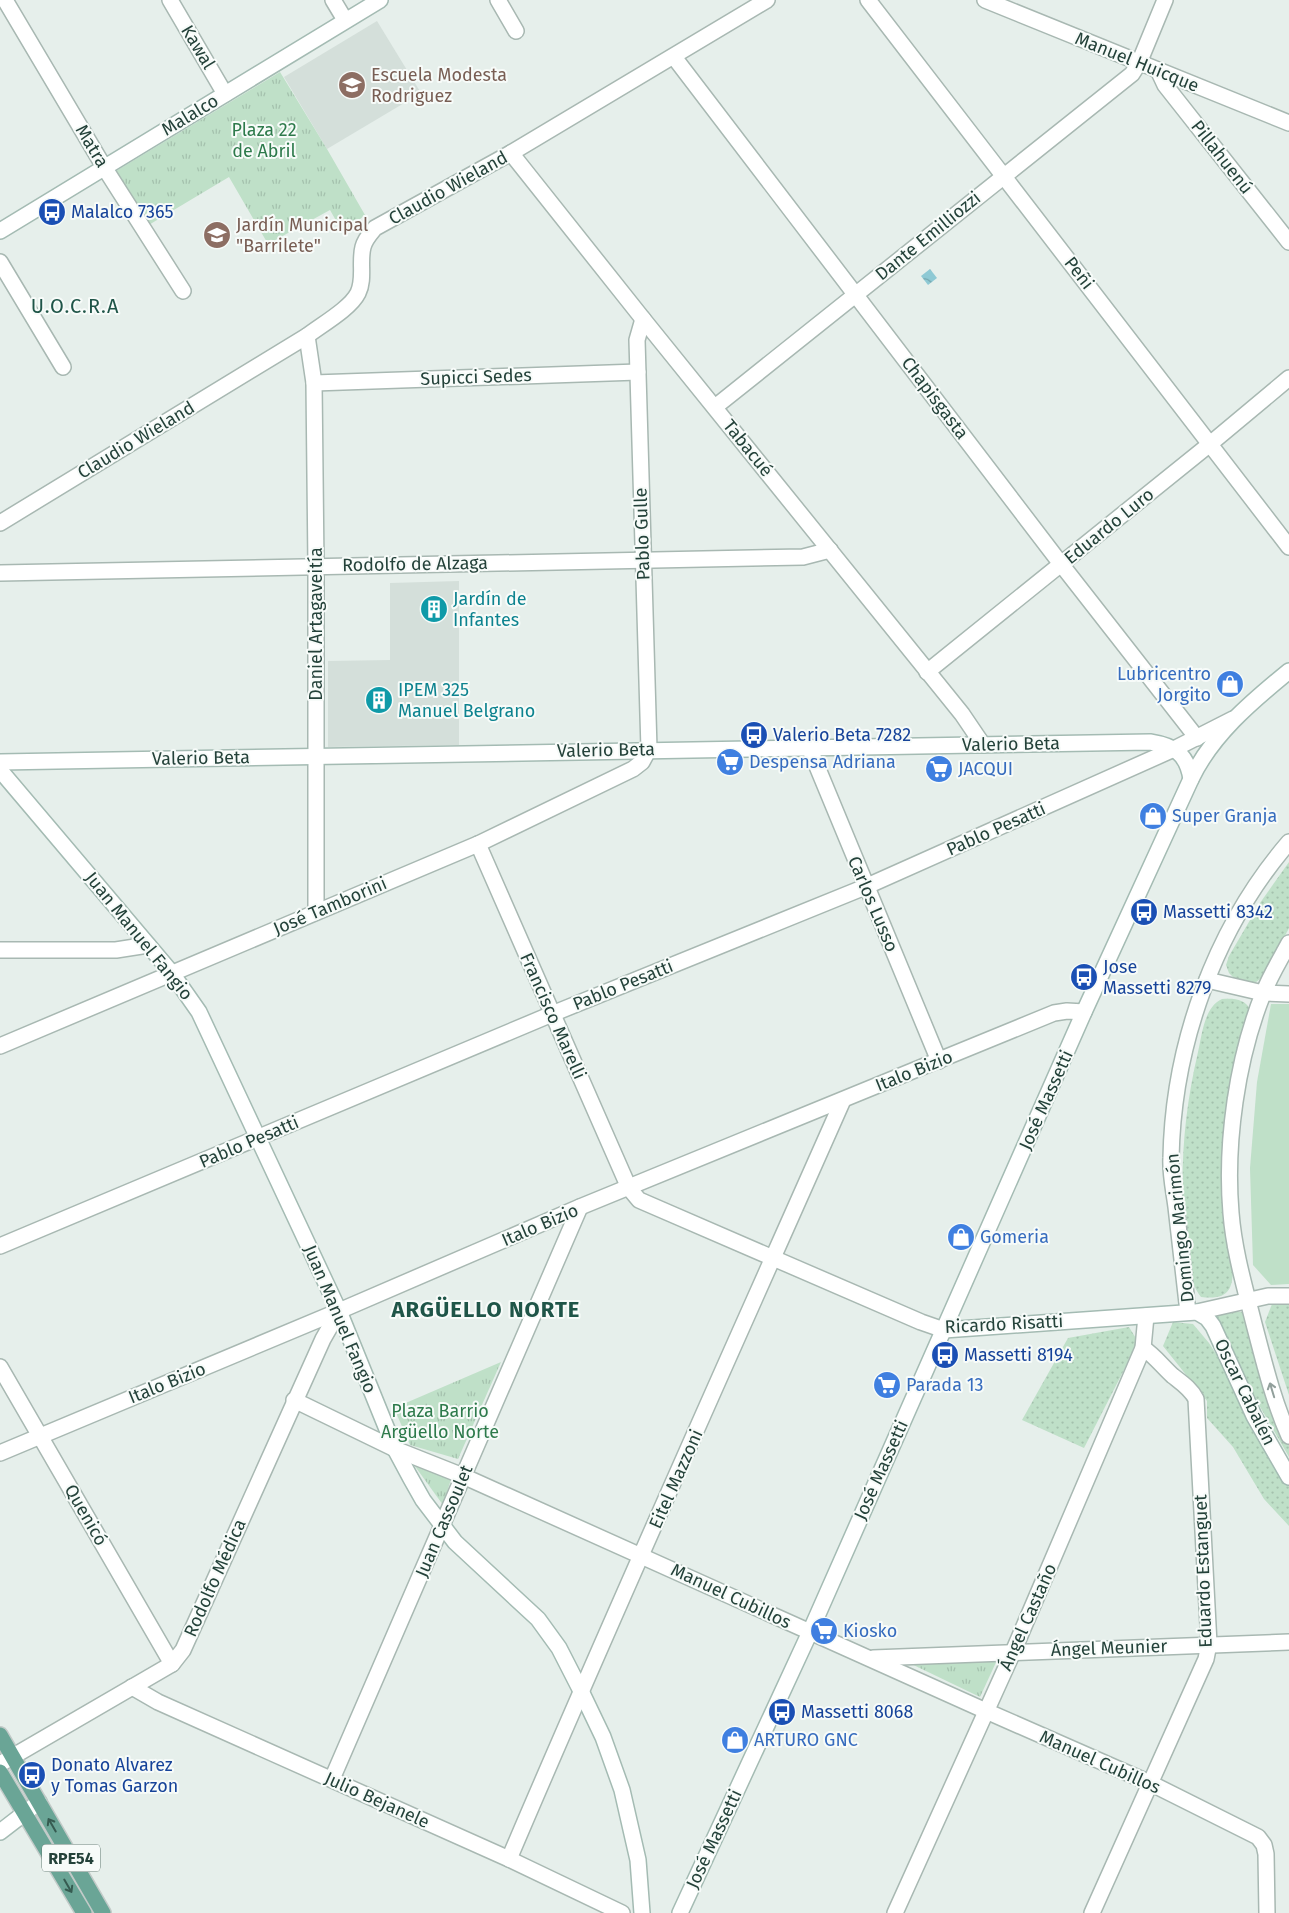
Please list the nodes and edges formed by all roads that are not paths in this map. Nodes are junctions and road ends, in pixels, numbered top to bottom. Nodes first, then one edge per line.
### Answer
1 (5, 0) edge
2 (170, 0) edge
3 (333, 0) edge
4 (380, 0) edge
5 (498, 0) edge
6 (767, 0) edge
7 (868, 0) edge
8 (985, 0) edge
9 (1165, 0) edge
10 (345, 20) junction
11 (516, 31) dead end
12 (674, 57) junction
13 (1139, 63) junction
14 (1158, 70) junction
15 (225, 94) junction
16 (1289, 123) edge
17 (511, 153) junction
18 (104, 167) junction
19 (1004, 176) junction
20 (0, 231) edge
21 (1289, 242) edge
22 (0, 262) edge
23 (183, 291) dead end
24 (855, 294) junction
25 (643, 319) junction
26 (307, 336) junction
27 (63, 367) dead end
28 (638, 372) junction
29 (1289, 378) edge
30 (314, 383) junction
31 (715, 407) junction
32 (1210, 444) junction
33 (0, 523) edge
34 (1289, 547) edge
35 (830, 550) junction
36 (643, 561) junction
37 (1061, 564) junction
38 (316, 566) junction
39 (0, 573) edge
40 (1289, 671) edge
41 (927, 672) junction
42 (1241, 714) junction
43 (1197, 738) junction
44 (983, 745) junction
45 (808, 748) junction
46 (649, 750) junction
47 (1174, 750) junction
48 (316, 756) junction
49 (1, 772) edge
50 (1191, 779) junction
51 (1289, 842) edge
52 (478, 844) junction
53 (865, 887) junction
54 (316, 912) junction
55 (1289, 943) edge
56 (148, 945) junction
57 (0, 950) edge
58 (171, 972) junction
59 (1207, 980) junction
60 (1264, 993) junction
61 (1289, 994) edge
62 (1084, 1012) junction
63 (552, 1014) junction
64 (0, 1046) edge
65 (938, 1061) junction
66 (843, 1100) junction
67 (259, 1138) junction
68 (629, 1188) junction
69 (580, 1207) junction
70 (0, 1246) edge
71 (773, 1258) junction
72 (1289, 1296) edge
73 (1248, 1300) junction
74 (340, 1311) junction
75 (1192, 1312) junction
76 (1146, 1316) junction
77 (944, 1330) junction
78 (1143, 1348) junction
79 (0, 1367) edge
80 (294, 1400) junction
81 (40, 1435) junction
82 (1289, 1436) edge
83 (396, 1449) junction
84 (0, 1453) edge
85 (463, 1476) junction
86 (1289, 1477) edge
87 (442, 1525) junction
88 (642, 1555) junction
89 (810, 1632) junction
90 (1289, 1642) edge
91 (1208, 1644) junction
92 (1013, 1652) junction
93 (869, 1658) junction
94 (172, 1664) junction
95 (132, 1687) junction
96 (581, 1691) junction
97 (986, 1711) junction
98 (0, 1736) edge
99 (6, 1760) edge
100 (0, 1772) edge
101 (332, 1779) junction
102 (1150, 1783) junction
103 (39, 1802) junction
104 (26, 1813) junction
105 (0, 1832) edge
106 (508, 1859) junction
107 (84, 1913) edge
108 (103, 1913) edge
109 (622, 1913) edge
110 (642, 1913) edge
111 (680, 1913) edge
112 (895, 1913) edge
113 (1092, 1913) edge
114 (1266, 1913) edge

1 - 18 street, Matra
2 - 15 street, Kawal
3 - 10 street
4 - 10 street, Malalco
5 - 11 street
6 - 12 street, Claudio Wieland
7 - 19 street, Peñi
8 - 13 street, Manuel Huicque
9 - 13 street, Dante Emilliozzi
10 - 15 street, Malalco
12 - 17 street, Claudio Wieland
12 - 24 street, Chapisgasta
13 - 14 street, Manuel Huicque
13 - 19 street, Dante Emilliozzi
14 - 16 street, Manuel Huicque
14 - 21 street, Pillahuenú
15 - 18 street, Malalco
17 - 25 street, Tabacué
17 - 26 street, Claudio Wieland
18 - 20 street, Malalco
18 - 23 street, Matra
19 - 24 street, Dante Emilliozzi
19 - 32 street, Peñi
22 - 27 street
24 - 31 street, Dante Emilliozzi
24 - 37 street, Chapisgasta
25 - 28 street, Pablo Gulle
25 - 31 street, Tabacué
26 - 30 street, Daniel Artagaveitía
26 - 33 street, Claudio Wieland
28 - 30 street, Supicci Sedes
28 - 36 street, Pablo Gulle
29 - 32 street, Eduardo Luro
30 - 38 street, Daniel Artagaveitía
31 - 35 street, Tabacué
32 - 34 street, Peñi
32 - 37 street, Eduardo Luro
35 - 36 street, Rodolfo de Alzaga
35 - 41 street, Tabacué
36 - 38 street, Rodolfo de Alzaga
36 - 46 street, Pablo Gulle
37 - 41 street, Eduardo Luro
37 - 43 street, Chapisgasta
38 - 39 street, Rodolfo de Alzaga
38 - 48 street, Daniel Artagaveitía
40 - 42 street, Pablo Pesatti
41 - 44 street, Tabacué
42 - 43 street, Pablo Pesatti
42 - 50 street, Pablo Pesatti
43 - 47 street, Pablo Pesatti
44 - 45 street, Valerio Beta
44 - 47 street, Valerio Beta
45 - 46 street, Valerio Beta
45 - 53 street, Carlos Lusso
46 - 48 street, Valerio Beta
46 - 52 street, José Tamborini
47 - 50 street
47 - 53 street, Pablo Pesatti
48 - 49 street, Valerio Beta
48 - 54 street, Daniel Artagaveitía
49 - 56 street, Juan Manuel Fangio
50 - 62 street, José Massetti
51 - 59 street, Domingo Marimón
52 - 54 street, José Tamborini
52 - 63 street, Francisco Marelli
53 - 63 street, Pablo Pesatti
53 - 65 street, Carlos Lusso
54 - 58 street, José Tamborini
55 - 60 street
56 - 57 street
56 - 58 street, Juan Manuel Fangio
58 - 64 street, José Tamborini
58 - 67 street, Juan Manuel Fangio
59 - 60 street
59 - 75 street, Domingo Marimón
60 - 61 street
60 - 73 street
62 - 65 street, Italo Bizio
62 - 77 street, José Massetti
63 - 67 street, Pablo Pesatti
63 - 68 street, Francisco Marelli
65 - 66 street, Italo Bizio
66 - 68 street, Italo Bizio
66 - 71 street, Eitel Mazzoni
67 - 70 street, Pablo Pesatti
67 - 74 street, Juan Manuel Fangio
68 - 69 street, Italo Bizio
68 - 71 street, Ricardo Risatti
69 - 74 street, Italo Bizio
69 - 85 street, Juan Cassoulet
71 - 77 street, Ricardo Risatti
71 - 88 street, Eitel Mazzoni
72 - 73 street, Ricardo Risatti
73 - 75 street, Ricardo Risatti
82 -> 73 street
74 - 80 street, Rodolfo Médica
74 - 81 street, Italo Bizio
74 - 83 street, Juan Manuel Fangio
75 - 76 street, Ricardo Risatti
75 - 86 street, Oscar Cabalén
76 - 77 street, Ricardo Risatti
76 - 78 street, Ángel Castaño
77 - 89 street, José Massetti
78 - 91 street, Eduardo Estanguet
78 - 92 street, Ángel Castaño
79 - 81 street, Quenicó
80 - 83 street, Manuel Cubillos
80 - 94 street, Rodolfo Médica
81 - 84 street, Italo Bizio
81 - 94 street, Quenicó
83 - 85 street, Manuel Cubillos
83 - 87 street, Juan Manuel Fangio
85 - 87 street, Juan Cassoulet
85 - 88 street, Manuel Cubillos
87 - 96 street, Juan Manuel Fangio
87 - 101 street, Juan Cassoulet
88 - 89 street, Manuel Cubillos
88 - 96 street, Eitel Mazzoni
89 - 93 street, Manuel Cubillos
89 - 111 street, José Massetti
90 - 91 street, Ángel Meunier
91 - 92 street, Ángel Meunier
91 - 102 street, Eduardo Estanguet
92 - 93 street, Ángel Meunier
92 - 97 street, Ángel Castaño
93 - 97 street, Manuel Cubillos
94 - 95 street, Rodolfo Médica
95 - 99 street, Rodolfo Médica
95 - 101 street, Julio Bejanele
96 - 106 street, Eitel Mazzoni
96 - 110 street, Juan Manuel Fangio
97 - 102 street, Manuel Cubillos
97 - 112 street, Ángel Castaño
98 - 99 main road, RPE54
99 - 103 main road, RPE54
100 - 104 main road, RPE54
101 - 106 street, Julio Bejanele
102 - 113 street, Eduardo Estanguet
102 - 114 street, Manuel Cubillos
103 - 104 street
108 -> 103 main road, RPE54
104 - 105 street
104 -> 107 main road, RPE54
106 - 109 street, Julio Bejanele

